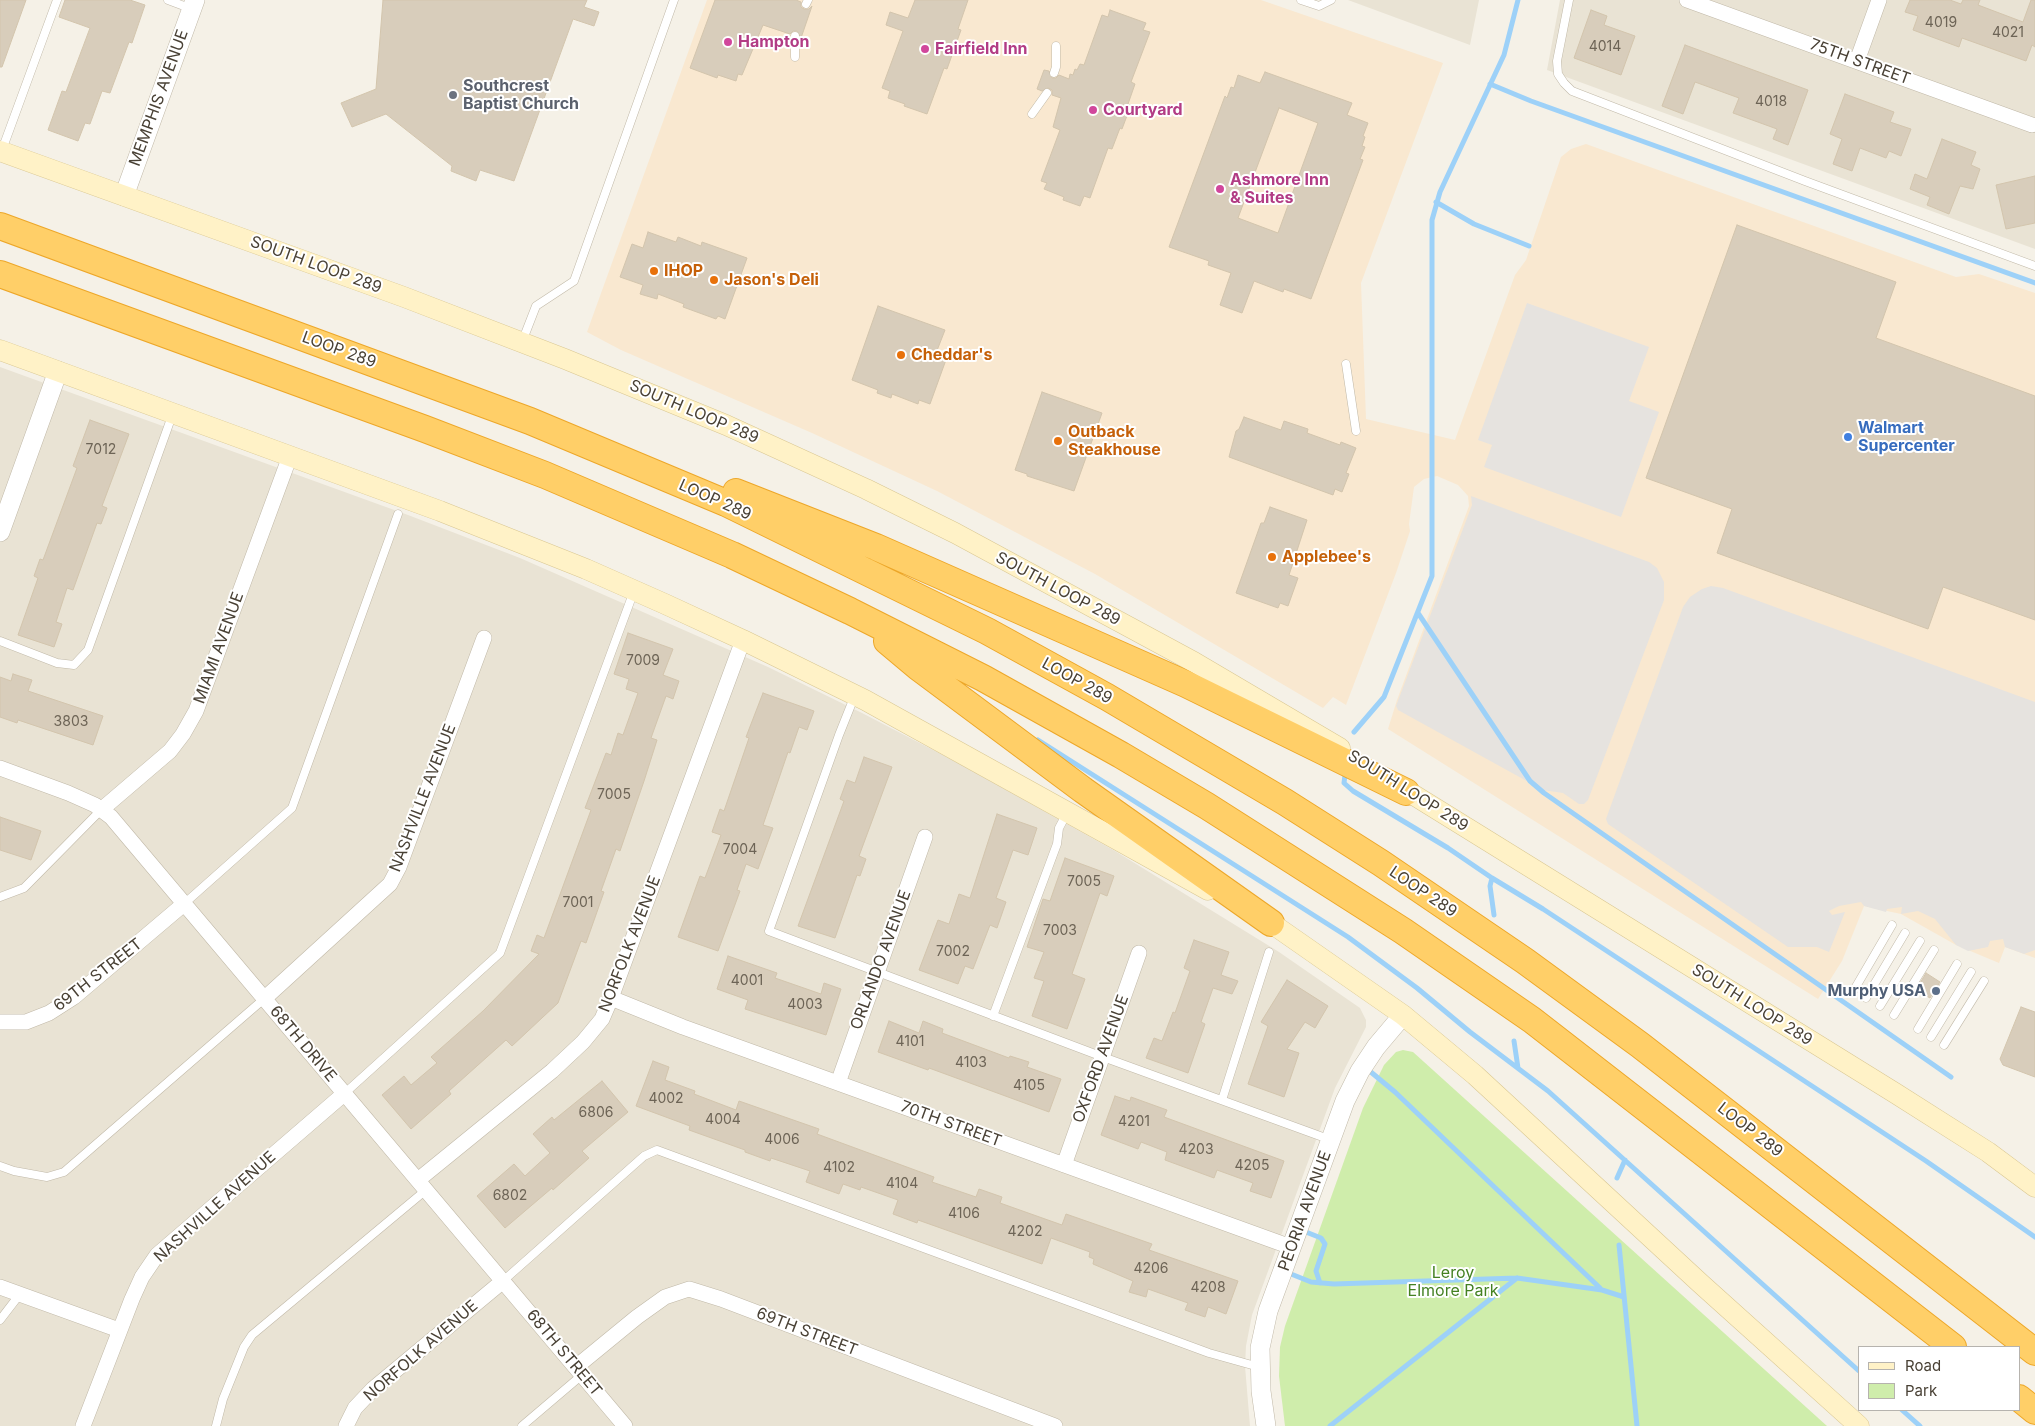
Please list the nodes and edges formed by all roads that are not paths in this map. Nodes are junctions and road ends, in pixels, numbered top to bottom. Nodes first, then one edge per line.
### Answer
1 (57, 0) edge
2 (168, 0) edge
3 (674, 0) edge
4 (1301, 0) edge
5 (1332, 0) edge
6 (1569, 0) edge
7 (1688, 0) edge
8 (1879, 0) edge
9 (193, 4) edge
10 (795, 36) dead end
11 (1056, 46) dead end
12 (795, 57) dead end
13 (1857, 61) junction
14 (1054, 73) dead end
15 (1047, 93) dead end
16 (1032, 114) dead end
17 (2032, 125) dead end
18 (1, 152) edge
19 (124, 196) junction
20 (0, 226) edge
21 (2035, 266) edge
22 (0, 274) edge
23 (522, 342) junction
24 (0, 350) edge
25 (1346, 364) dead end
26 (58, 371) junction
27 (173, 413) junction
28 (1356, 431) dead end
29 (290, 456) junction
30 (643, 468) junction
31 (398, 514) dead end
32 (0, 532) edge
33 (634, 591) junction
34 (850, 611) junction
35 (484, 638) dead end
36 (743, 640) junction
37 (0, 641) edge
38 (855, 695) junction
39 (0, 768) edge
40 (1406, 792) junction
41 (101, 810) junction
42 (1067, 813) junction
43 (925, 837) dead end
44 (0, 897) edge
45 (185, 903) junction
46 (1271, 923) junction
47 (1892, 925) dead end
48 (1905, 933) dead end
49 (1920, 941) dead end
50 (1934, 950) dead end
51 (1270, 952) dead end
52 (1139, 953) dead end
53 (1957, 964) dead end
54 (876, 971) junction
55 (1970, 972) dead end
56 (1984, 981) dead end
57 (1854, 990) dead end
58 (265, 998) junction
59 (611, 998) junction
60 (1866, 998) dead end
61 (1880, 1006) dead end
62 (1404, 1015) junction
63 (1894, 1015) dead end
64 (994, 1016) junction
65 (0, 1022) edge
66 (1918, 1029) dead end
67 (1931, 1037) dead end
68 (1944, 1045) dead end
69 (1103, 1056) junction
70 (838, 1084) junction
71 (345, 1093) junction
72 (1222, 1100) junction
73 (1331, 1140) junction
74 (1064, 1165) junction
75 (0, 1166) edge
76 (422, 1185) junction
77 (2035, 1187) edge
78 (1291, 1247) junction
79 (503, 1281) junction
80 (0, 1287) edge
81 (20, 1294) junction
82 (0, 1320) edge
83 (119, 1330) junction
84 (1952, 1346) edge
85 (2035, 1352) edge
86 (1261, 1368) junction
87 (579, 1371) junction
88 (2020, 1399) edge
89 (2035, 1411) edge
90 (83, 1426) edge
91 (216, 1426) edge
92 (346, 1426) edge
93 (522, 1426) edge
94 (625, 1426) edge
95 (1055, 1426) edge
96 (1266, 1426) edge
97 (1859, 1426) edge

1 - 18 lane
2 - 9 lane
3 - 23 lane
4 - 5 lane
6 - 21 lane
7 - 13 street, 75TH STREET
8 - 13 street
9 - 19 street, MEMPHIS AVENUE
10 - 12 lane
11 - 14 lane
13 - 17 street, 75TH STREET
15 - 16 lane
18 - 19 main road, SOUTH LOOP 289
19 - 23 main road, SOUTH LOOP 289
20 - 30 highway, LOOP 289
22 - 34 highway
23 - 40 main road, SOUTH LOOP 289
24 - 26 main road
25 - 28 lane
26 - 27 main road
26 - 32 street
27 - 29 main road
27 - 37 lane
29 - 33 main road
29 - 41 street, MIAMI AVENUE
30 - 40 highway
30 - 85 highway, LOOP 289
31 - 45 lane
33 - 36 main road
33 - 71 lane
34 - 46 highway
34 - 84 highway
35 - 58 street, NASHVILLE AVENUE
36 - 38 main road
36 - 59 street, NORFOLK AVENUE
38 - 42 main road
38 - 54 lane
39 - 41 street
40 - 77 main road, SOUTH LOOP 289
41 - 44 lane
41 - 45 street, 68TH DRIVE
42 - 46 main road
42 - 64 lane
43 - 54 street, ORLANDO AVENUE
45 - 58 street, 68TH DRIVE
45 - 65 street, 69TH STREET
46 - 62 main road
47 - 57 lane
48 - 60 lane
49 - 61 lane
50 - 63 lane
51 - 72 lane
52 - 69 street, OXFORD AVENUE
53 - 66 lane
54 - 64 lane
54 - 70 street, ORLANDO AVENUE
55 - 67 lane
56 - 68 lane
58 - 71 street, 68TH DRIVE
58 - 75 lane
59 - 70 street, 70TH STREET
59 - 76 street, NORFOLK AVENUE
62 - 73 street, PEORIA AVENUE
62 - 97 main road
64 - 69 lane
69 - 72 lane
69 - 74 street, OXFORD AVENUE
70 - 74 street, 70TH STREET
71 - 76 street, 68TH DRIVE
71 - 83 street, NASHVILLE AVENUE
72 - 73 lane
73 - 78 street, PEORIA AVENUE
74 - 78 street, 70TH STREET
76 - 79 street, 68TH DRIVE
76 - 91 lane
78 - 86 street, PEORIA AVENUE
79 - 86 lane
79 - 87 street, 68TH STREET
79 - 92 street, NORFOLK AVENUE
80 - 81 street
81 - 82 lane
81 - 83 street
83 - 90 street, NASHVILLE AVENUE
86 - 96 street, PEORIA AVENUE
87 - 93 lane
87 - 94 street, 68TH STREET
87 - 95 street, 69TH STREET
88 - 89 highway

